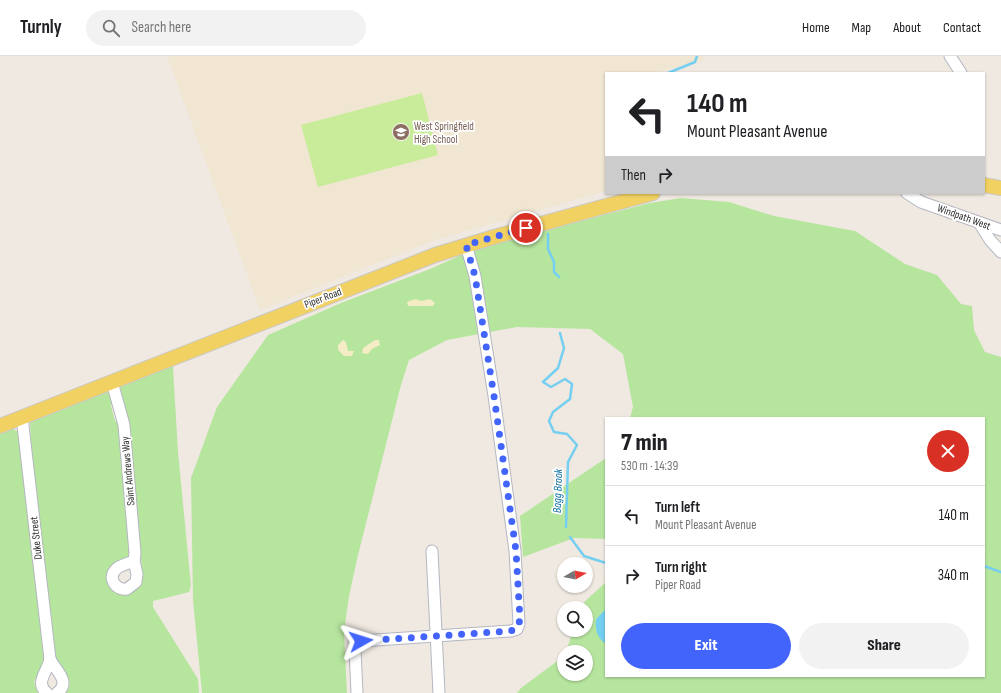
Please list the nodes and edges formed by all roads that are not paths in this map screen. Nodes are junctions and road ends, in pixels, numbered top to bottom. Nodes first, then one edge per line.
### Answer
1 (950, 56) edge
2 (960, 72) edge
3 (985, 185) edge
4 (1001, 188) edge
5 (649, 194) edge
6 (909, 194) edge
7 (980, 224) junction
8 (1001, 230) edge
9 (466, 245) junction
10 (1001, 252) edge
11 (112, 382) junction
12 (22, 417) junction
13 (0, 426) edge
14 (432, 551) dead end
15 (134, 561) dead end
16 (436, 635) junction
17 (50, 659) junction
18 (47, 693) edge
19 (58, 693) edge
20 (357, 693) edge
21 (439, 693) edge

1 - 2 street
3 - 4 main road
5 - 9 main road, Piper Road
6 - 7 street, Windpath West
7 - 8 street, Windpath West
7 - 10 street
9 - 11 main road, Piper Road
9 - 16 street
11 - 12 main road, Piper Road
11 - 15 street, Saint Andrews Way
12 - 13 main road, Piper Road
12 - 17 street, Duke Street
14 - 16 street
16 - 20 street
16 - 21 street
17 - 18 street, Duke Street
17 - 19 street, Duke Street

